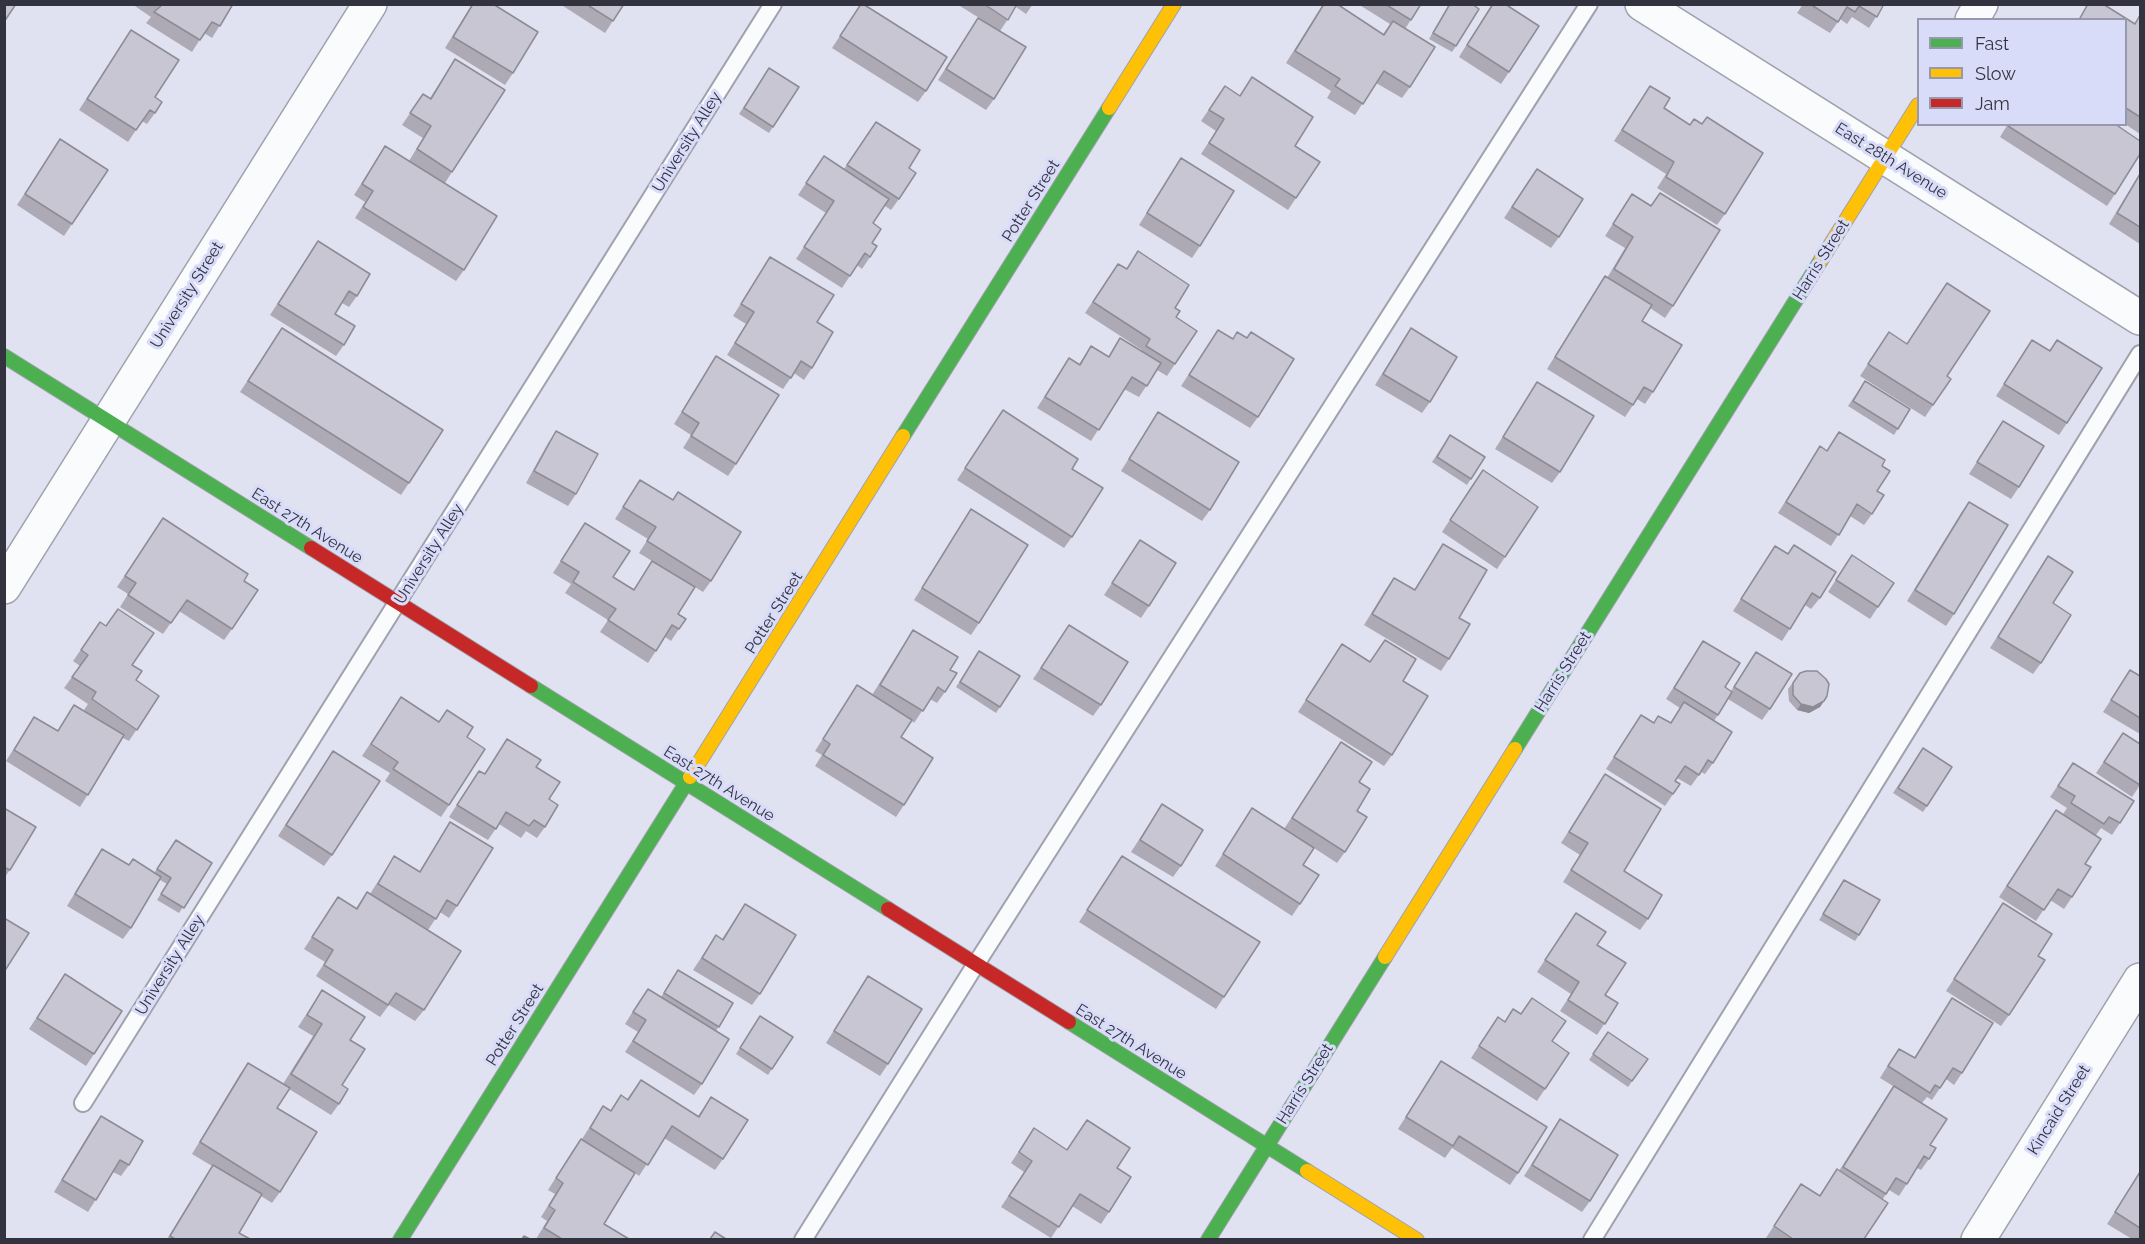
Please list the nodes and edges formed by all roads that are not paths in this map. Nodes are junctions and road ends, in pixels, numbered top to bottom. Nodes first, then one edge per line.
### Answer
1 (370, 4) edge
2 (773, 4) edge
3 (1174, 4) edge
4 (1589, 4) edge
5 (1642, 4) edge
6 (1981, 4) edge
7 (1973, 18) edge
8 (1917, 107) edge
9 (1886, 158) junction
10 (2140, 318) edge
11 (2140, 354) edge
12 (4, 356) edge
13 (108, 421) junction
14 (4, 587) edge
15 (398, 602) junction
16 (687, 783) junction
17 (976, 964) junction
18 (2140, 980) edge
19 (83, 1102) dead end
20 (1267, 1146) junction
21 (400, 1239) edge
22 (803, 1239) edge
23 (1208, 1239) edge
24 (1417, 1239) edge
25 (1592, 1239) edge
26 (1978, 1239) edge

1 - 13 street, University Street
2 - 15 lane, University Alley
3 - 16 street, Potter Street
4 - 17 lane
5 - 9 street, East 28th Avenue
6 - 7 street
8 - 9 street, Harris Street
9 - 10 street, East 28th Avenue
9 - 20 street, Harris Street
11 - 25 lane
12 - 13 street, East 27th Avenue
13 - 14 street, University Street
13 - 15 street, East 27th Avenue
15 - 16 street, East 27th Avenue
15 - 19 lane, University Alley
16 - 17 street, East 27th Avenue
16 - 21 street, Potter Street
17 - 20 street, East 27th Avenue
17 - 22 lane
18 - 26 street, Kincaid Street
20 - 23 street, Harris Street
20 - 24 street, East 27th Avenue

